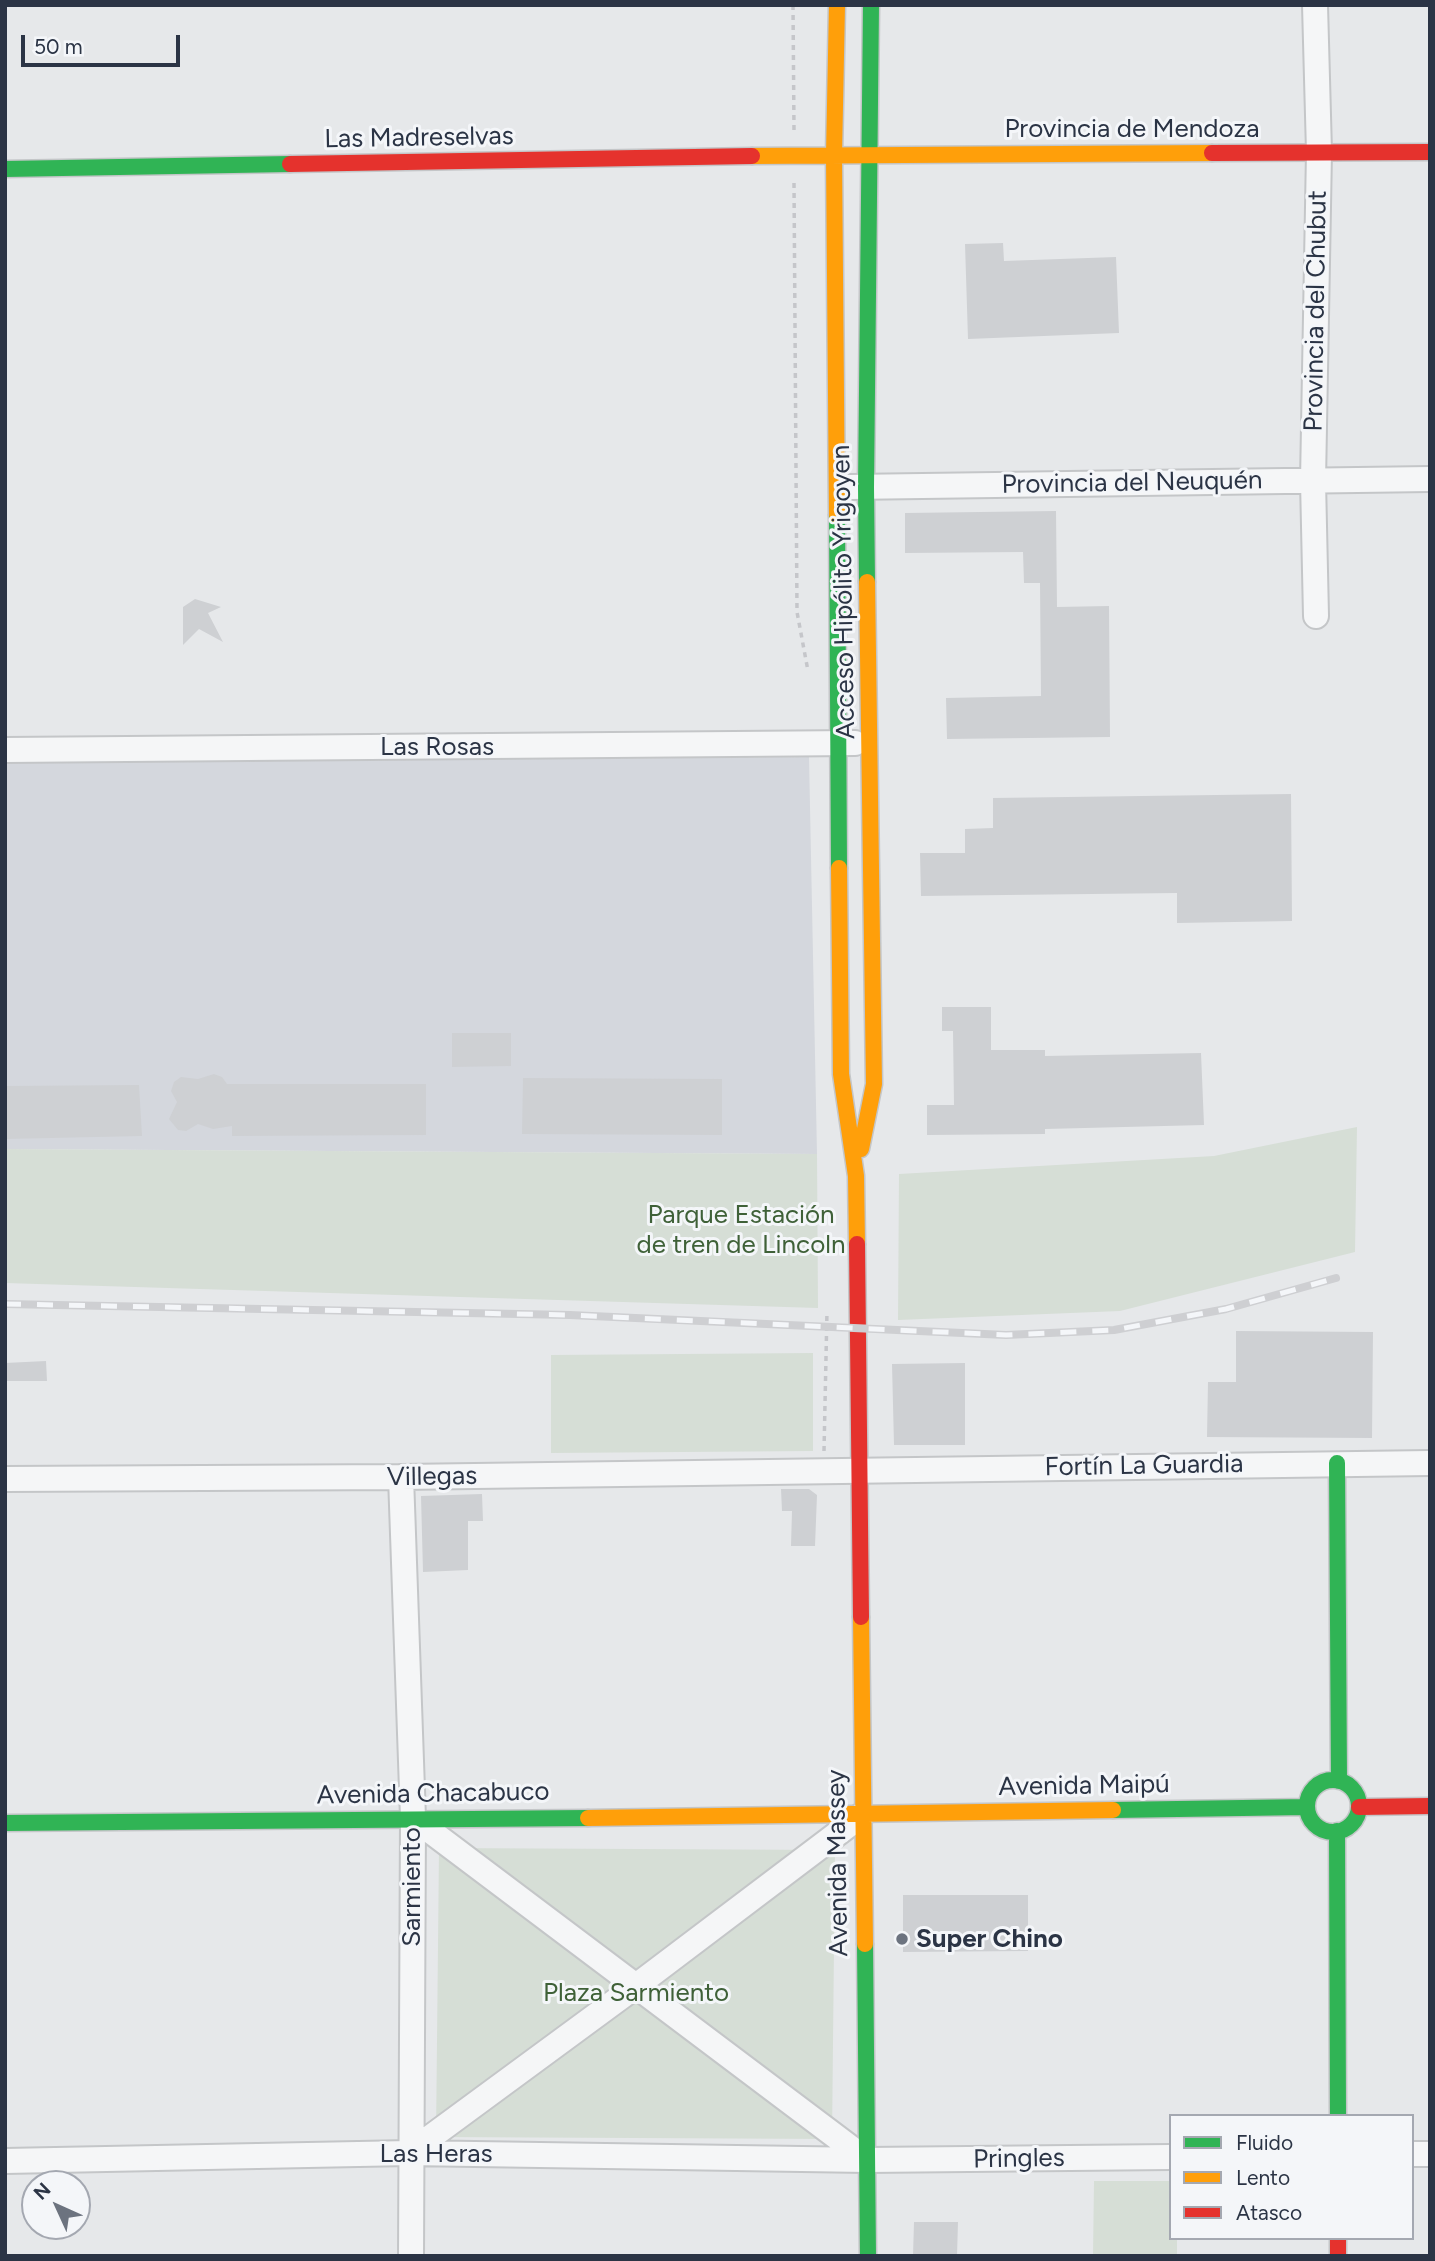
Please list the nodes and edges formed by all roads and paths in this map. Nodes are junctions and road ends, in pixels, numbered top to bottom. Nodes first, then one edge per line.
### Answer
1 (837, 5) edge
2 (871, 5) edge
3 (1315, 5) edge
4 (1319, 152) junction
5 (1430, 152) edge
6 (834, 155) junction
7 (869, 155) junction
8 (5, 169) edge
9 (1430, 479) edge
10 (1313, 481) junction
11 (835, 486) junction
12 (866, 487) junction
13 (1316, 616) dead end
14 (869, 741) junction
15 (838, 744) junction
16 (5, 750) edge
17 (856, 1177) junction
18 (1430, 1463) edge
19 (1330, 1464) junction
20 (859, 1469) junction
21 (401, 1477) junction
22 (5, 1479) edge
23 (1333, 1781) junction
24 (1430, 1806) edge
25 (1307, 1807) junction
26 (1359, 1807) junction
27 (862, 1815) junction
28 (413, 1818) junction
29 (5, 1822) edge
30 (1337, 1832) junction
31 (636, 1986) junction
32 (1338, 2114) edge
33 (410, 2153) junction
34 (1169, 2157) edge
35 (867, 2160) junction
36 (5, 2161) edge
37 (411, 2256) edge
38 (868, 2256) edge

1 - 6 main road, Acceso Hipólito Yrigoyen
2 - 7 main road, Acceso Hipólito Yrigoyen
3 - 4 street, Provincia del Chubut
4 - 5 main road, Provincia de Mendoza
4 - 7 main road, Provincia de Mendoza
4 - 10 street, Provincia del Chubut
6 - 7 main road, Provincia de Mendoza
6 - 8 main road, Las Madreselvas
6 - 11 main road, Acceso Hipólito Yrigoyen
7 - 12 main road, Acceso Hipólito Yrigoyen
9 - 10 street, Provincia del Neuquén
10 - 12 street, Provincia del Neuquén
10 - 13 street, Provincia del Chubut
11 - 12 street, Provincia del Neuquén
11 - 15 main road, Acceso Hipólito Yrigoyen
12 - 14 main road, Acceso Hipólito Yrigoyen
14 - 15 street, Las Rosas
14 - 17 main road, Acceso Hipólito Yrigoyen
15 - 16 street, Las Rosas
15 - 17 main road, Acceso Hipólito Yrigoyen
17 - 20 main road, Acceso Hipólito Yrigoyen
18 - 19 street, Fortín La Guardia
19 - 20 street, Fortín La Guardia
19 - 23 main road
20 - 21 street, Villegas
20 - 27 main road, Avenida Massey
21 - 22 street, Villegas
21 - 28 street, Sarmiento
23 - 25 main road
23 - 26 main road
24 - 26 main road
25 - 27 main road, Avenida Maipú
25 - 30 main road
26 - 30 main road
27 - 28 main road, Avenida Chacabuco
27 - 31 street
27 - 35 main road, Avenida Massey
28 - 29 main road, Avenida Chacabuco
28 - 31 street
28 - 33 street, Sarmiento
30 - 32 main road
31 - 33 street
31 - 35 street
33 - 35 street, Las Heras
33 - 36 street, Las Heras
33 - 37 street, Sarmiento
34 - 35 street, Pringles
35 - 38 main road, Avenida Massey

